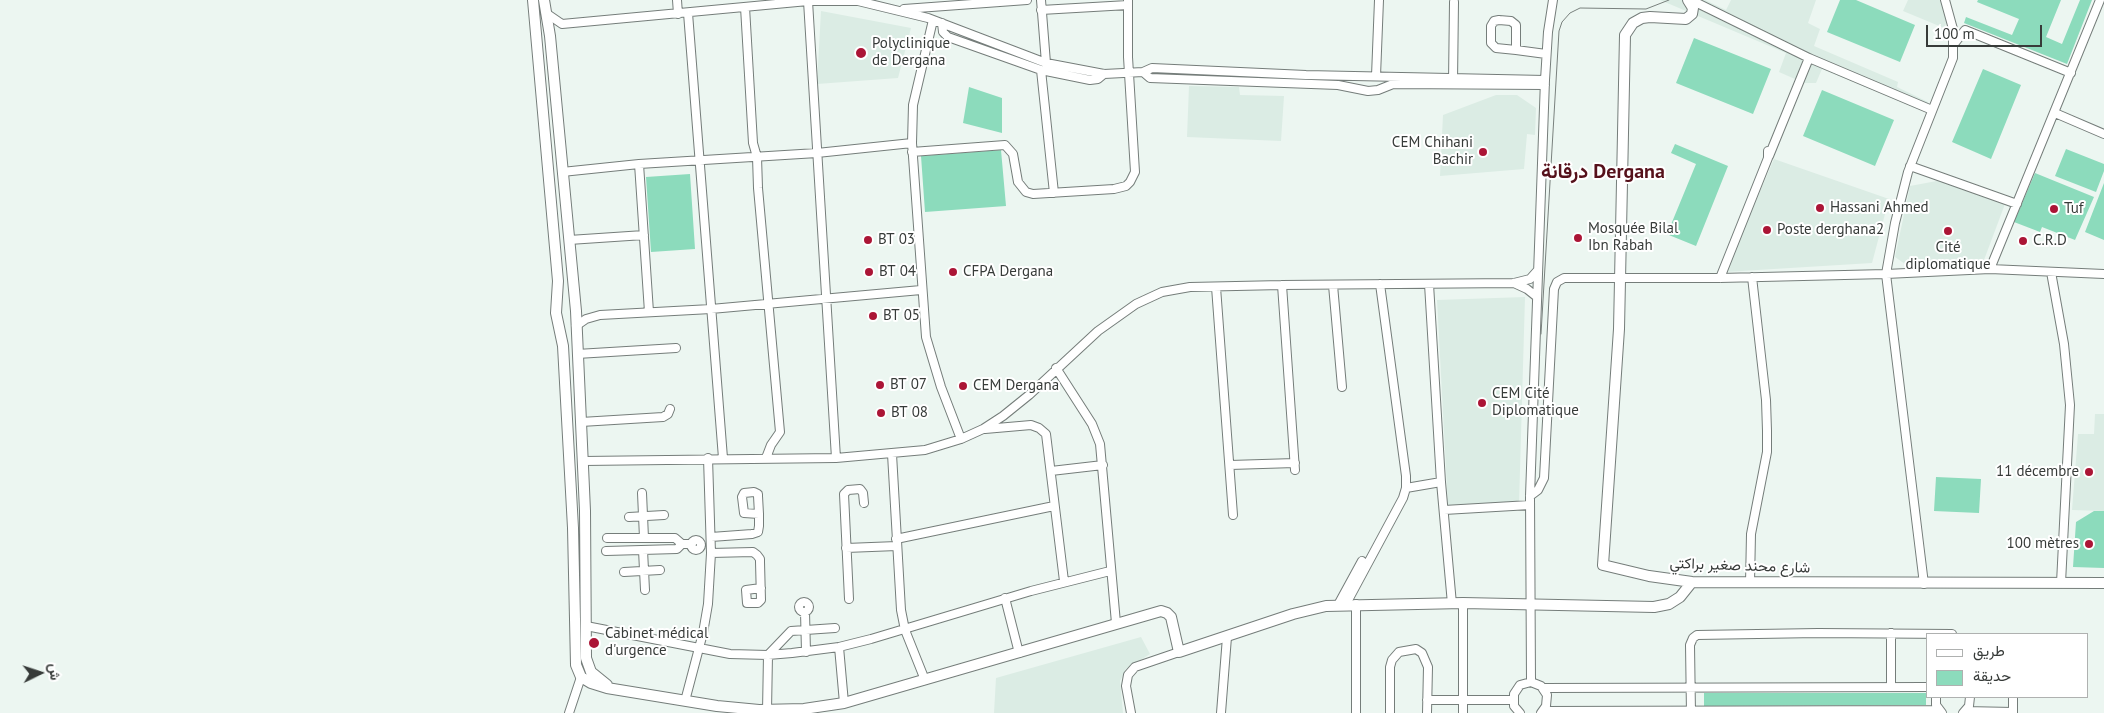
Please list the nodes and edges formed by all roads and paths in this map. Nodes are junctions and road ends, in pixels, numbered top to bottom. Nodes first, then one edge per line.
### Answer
1 (533, 0) edge
2 (544, 0) edge
3 (677, 0) edge
4 (1027, 0) edge
5 (1041, 0) edge
6 (1379, 0) edge
7 (1553, 0) edge
8 (1689, 0) edge
9 (1945, 0) edge
10 (2100, 0) edge
11 (808, 1) edge
12 (867, 1) edge
13 (1128, 2) edge
14 (1454, 2) dead end
15 (750, 5) edge
16 (897, 10) junction
17 (1041, 10) junction
18 (546, 13) junction
19 (688, 13) junction
20 (678, 14) junction
21 (938, 22) junction
22 (562, 24) junction
23 (550, 36) junction
24 (1954, 44) junction
25 (1516, 50) junction
26 (1546, 54) junction
27 (1810, 58) junction
28 (1044, 66) junction
29 (1128, 72) junction
30 (1143, 72) junction
31 (2071, 73) junction
32 (1377, 76) junction
33 (1453, 81) junction
34 (1545, 83) junction
35 (1382, 88) junction
36 (1370, 91) junction
37 (1932, 110) junction
38 (2054, 113) junction
39 (2104, 134) edge
40 (912, 143) junction
41 (818, 152) junction
42 (912, 152) junction
43 (757, 156) junction
44 (699, 160) junction
45 (639, 164) junction
46 (1910, 166) junction
47 (562, 172) junction
48 (1054, 193) junction
49 (2017, 204) junction
50 (644, 235) junction
51 (569, 240) junction
52 (1990, 269) junction
53 (1538, 270) junction
54 (2051, 272) junction
55 (1886, 274) junction
56 (2104, 274) edge
57 (1752, 277) junction
58 (1621, 278) junction
59 (1720, 278) junction
60 (1514, 283) junction
61 (1380, 284) junction
62 (1429, 284) junction
63 (1282, 285) junction
64 (1333, 285) junction
65 (1216, 287) junction
66 (922, 290) junction
67 (1537, 297) junction
68 (826, 299) junction
69 (768, 304) junction
70 (575, 305) junction
71 (556, 307) junction
72 (711, 309) junction
73 (649, 312) junction
74 (576, 324) junction
75 (558, 325) junction
76 (676, 348) dead end
77 (577, 354) junction
78 (1056, 368) junction
79 (1534, 379) junction
80 (1550, 380) junction
81 (1342, 387) dead end
82 (670, 409) dead end
83 (581, 422) junction
84 (983, 429) junction
85 (961, 439) junction
86 (892, 454) junction
87 (708, 458) junction
88 (723, 458) junction
89 (766, 458) junction
90 (836, 458) junction
91 (583, 461) junction
92 (1103, 465) junction
93 (1230, 465) junction
94 (1051, 472) junction
95 (1441, 482) junction
96 (1406, 488) junction
97 (642, 493) dead end
98 (1530, 496) junction
99 (864, 503) dead end
100 (1530, 505) junction
101 (1054, 506) junction
102 (1444, 510) junction
103 (759, 514) dead end
104 (664, 515) dead end
105 (1233, 515) dead end
106 (629, 517) dead end
107 (643, 517) junction
108 (606, 538) dead end
109 (644, 538) junction
110 (711, 541) junction
111 (897, 543) junction
112 (682, 544) junction
113 (846, 548) junction
114 (643, 550) junction
115 (606, 551) dead end
116 (711, 554) junction
117 (1362, 561) dead end
118 (660, 570) dead end
119 (644, 571) junction
120 (1110, 571) junction
121 (624, 572) dead end
122 (1064, 582) junction
123 (1692, 582) junction
124 (1750, 583) junction
125 (2061, 583) junction
126 (2104, 583) edge
127 (1924, 584) junction
128 (761, 588) dead end
129 (645, 590) dead end
130 (849, 598) dead end
131 (1005, 598) junction
132 (1464, 603) junction
133 (1452, 604) junction
134 (1347, 605) junction
135 (1531, 605) junction
136 (805, 612) dead end
137 (1116, 623) junction
138 (586, 626) junction
139 (835, 628) dead end
140 (805, 629) junction
141 (905, 630) junction
142 (1891, 633) junction
143 (1926, 634) edge
144 (1227, 637) junction
145 (840, 647) junction
146 (699, 648) junction
147 (806, 652) junction
148 (1179, 652) junction
149 (1019, 653) junction
150 (768, 655) junction
151 (581, 677) junction
152 (925, 680) junction
153 (1531, 682) junction
154 (1690, 687) junction
155 (1890, 687) junction
156 (1926, 687) edge
157 (1544, 688) junction
158 (620, 690) junction
159 (1936, 698) edge
160 (1970, 698) edge
161 (2013, 698) edge
162 (1427, 700) junction
163 (1463, 700) junction
164 (1513, 700) junction
165 (685, 702) junction
166 (844, 703) junction
167 (767, 711) junction
168 (1542, 712) edge
169 (1691, 712) edge
170 (1892, 712) edge
171 (1941, 712) edge
172 (1965, 712) edge
173 (569, 713) edge
174 (1131, 713) edge
175 (1221, 713) edge
176 (1356, 713) edge
177 (1390, 713) edge
178 (1427, 713) edge
179 (1463, 713) edge
180 (1520, 713) edge
181 (2013, 713) edge

1 - 71 street
2 - 18 street
3 - 20 street
4 - 16 street
5 - 17 street
6 - 32 street
7 - 26 street
8 - 27 street
8 - 58 street
9 - 24 street
10 - 31 street
11 - 12 street
11 - 15 street
11 - 41 street
12 - 16 street
13 - 17 street
13 - 29 street
14 - 33 street
15 - 19 street
15 - 43 street
16 - 21 street
17 - 28 street
18 - 22 street
18 - 23 street
19 - 20 street
19 - 44 street
20 - 22 street
21 - 28 street
21 - 40 street
22 - 23 street
23 - 47 street
24 - 31 street
24 - 37 street
25 - 25 street
25 - 26 street
26 - 34 street
27 - 37 street
27 - 59 street
28 - 29 street
28 - 48 street
29 - 30 street
29 - 48 street
30 - 32 street
30 - 36 street
31 - 38 street
32 - 33 street
32 - 35 street
32 - 36 street
33 - 34 street
33 - 35 street
34 - 53 street
35 - 36 street
37 - 46 street
38 - 39 street
38 - 49 street
40 - 41 street
40 - 42 street
41 - 43 street
41 - 68 street
42 - 48 street
42 - 66 street
43 - 44 street
43 - 69 street
44 - 45 street
44 - 72 street
45 - 47 street
45 - 50 street
46 - 49 street
46 - 55 street
47 - 51 street
49 - 52 street
50 - 51 street
50 - 73 street
51 - 70 street
52 - 54 street
52 - 55 street
53 - 60 street
53 - 67 street
54 - 56 street
54 - 125 street
55 - 57 street
55 - 127 street
57 - 59 street
57 - 124 street
58 - 59 street
58 - 80 street
58 - 123 street, شارع محند صغير براكتي
60 - 62 street
60 - 67 street
61 - 62 street
61 - 64 street
61 - 96 street
62 - 95 street
63 - 64 street
63 - 65 street
63 - 93 street
64 - 81 street
65 - 78 street
65 - 93 street
66 - 68 street
66 - 85 street
67 - 79 street
68 - 69 street
68 - 90 street
69 - 72 street
69 - 89 street
70 - 71 street
70 - 74 street
71 - 75 street
72 - 73 street
72 - 88 street
73 - 74 street
74 - 75 street
74 - 77 street
75 - 151 street
76 - 77 street
77 - 83 street
78 - 84 street
78 - 92 street
79 - 80 street
79 - 98 street
80 - 98 street
82 - 83 street
83 - 91 street
84 - 85 street
84 - 94 street
85 - 86 street
86 - 90 street
86 - 111 street
87 - 88 street
87 - 91 street
87 - 110 street
88 - 89 street
89 - 90 street
91 - 138 street
92 - 94 street
92 - 120 street
93 - 105 street
94 - 101 street
95 - 96 street
95 - 102 street
96 - 134 street
97 - 107 street
98 - 100 street
99 - 113 street
100 - 102 street
100 - 135 street
101 - 111 street
101 - 122 street
102 - 133 street
103 - 110 street
104 - 107 street
106 - 107 street
107 - 109 street
108 - 109 street
109 - 112 street
110 - 112 street
110 - 116 street
111 - 113 street
111 - 141 street
112 - 114 street
113 - 130 street
114 - 115 street
114 - 119 street
116 - 128 street
116 - 146 street
117 - 134 street
118 - 119 street
119 - 121 street
119 - 129 street
120 - 122 street
120 - 137 street
122 - 131 street
123 - 124 street, شارع محند صغير براكتي
123 - 135 street
124 - 127 street, شارع محند صغير براكتي
125 - 126 street, شارع محند صغير براكتي
125 - 127 street, شارع محند صغير براكتي
131 - 141 street
131 - 149 street
132 - 133 street
132 - 135 street
132 - 163 street
133 - 134 street
134 - 144 street
134 - 176 street
135 - 153 street
136 - 140 street
137 - 148 street
137 - 149 street
138 - 146 street
138 - 158 street
139 - 140 street
140 - 147 street
140 - 150 street
141 - 145 street
141 - 152 street
142 - 143 street
142 - 154 street
142 - 155 street
144 - 148 street
144 - 175 street
145 - 147 street
145 - 166 street
146 - 150 street
146 - 165 street
147 - 150 street
148 - 174 street
149 - 152 street
150 - 167 street
151 - 158 street
151 - 173 street
152 - 166 street
153 - 157 street
153 - 164 street
154 - 155 street
154 - 157 street
154 - 169 street
155 - 156 street
157 - 168 street
158 - 165 street
159 - 171 street
160 - 172 street
161 - 181 street
162 - 163 street
162 - 177 street
162 - 178 street
163 - 164 street
163 - 179 street
164 - 180 street
165 - 167 street
166 - 167 street
168 - 169 street
169 - 170 street
170 - 171 street
172 - 181 street

